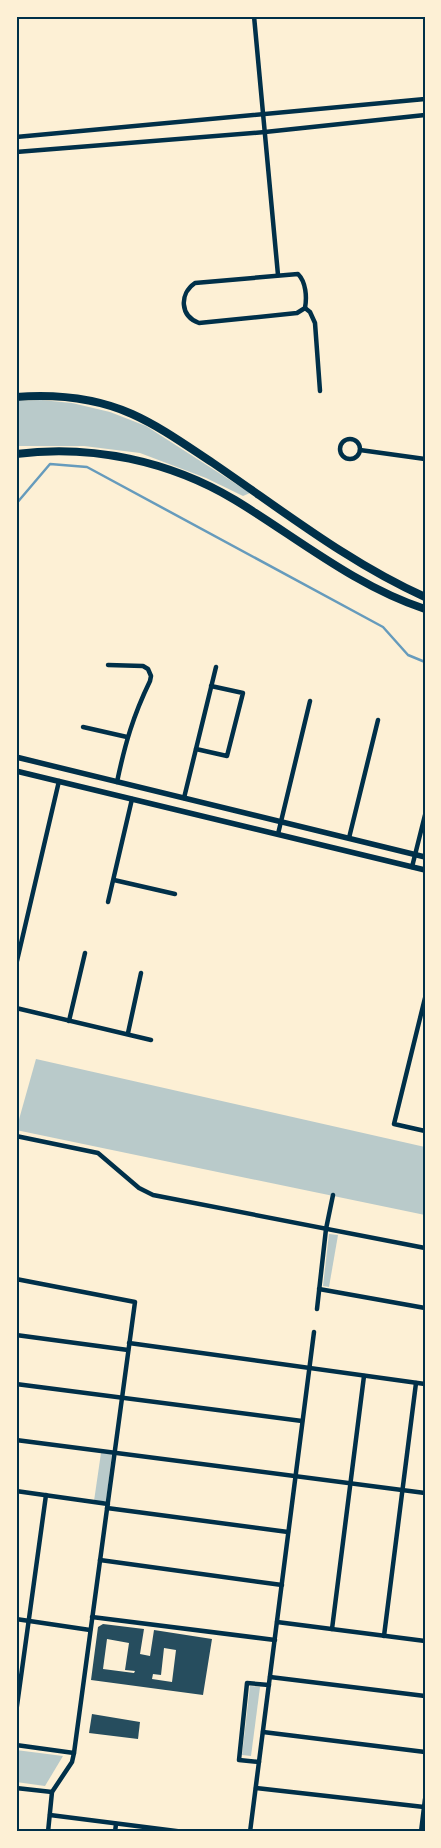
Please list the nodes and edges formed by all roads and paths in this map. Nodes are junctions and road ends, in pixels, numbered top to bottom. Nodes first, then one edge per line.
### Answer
1 (254, 16) edge
2 (425, 99) edge
3 (263, 115) junction
4 (425, 115) edge
5 (265, 132) junction
6 (16, 137) edge
7 (16, 152) edge
8 (278, 275) junction
9 (305, 308) junction
10 (320, 391) dead end
11 (16, 397) edge
12 (360, 450) junction
13 (16, 454) edge
14 (425, 459) edge
15 (425, 597) edge
16 (425, 609) edge
17 (108, 665) dead end
18 (216, 667) dead end
19 (211, 686) junction
20 (310, 701) dead end
21 (378, 720) dead end
22 (83, 727) dead end
23 (127, 737) junction
24 (196, 748) junction
25 (16, 757) edge
26 (16, 771) edge
27 (100, 778) junction
28 (59, 781) junction
29 (117, 782) junction
30 (96, 790) junction
31 (184, 798) junction
32 (132, 799) junction
33 (425, 815) edge
34 (281, 822) junction
35 (278, 834) junction
36 (349, 838) junction
37 (415, 854) junction
38 (425, 857) edge
39 (412, 867) junction
40 (425, 870) edge
41 (114, 880) junction
42 (175, 894) dead end
43 (108, 902) dead end
44 (85, 953) dead end
45 (16, 965) edge
46 (142, 973) dead end
47 (425, 998) edge
48 (16, 1008) edge
49 (423, 1016) edge
50 (69, 1020) junction
51 (128, 1033) junction
52 (151, 1040) dead end
53 (425, 1131) edge
54 (16, 1136) edge
55 (333, 1195) dead end
56 (326, 1229) junction
57 (425, 1248) edge
58 (16, 1279) edge
59 (319, 1289) junction
60 (425, 1308) edge
61 (317, 1309) dead end
62 (314, 1332) dead end
63 (16, 1335) edge
64 (129, 1343) junction
65 (128, 1350) junction
66 (309, 1368) junction
67 (364, 1376) junction
68 (416, 1383) junction
69 (16, 1384) edge
70 (425, 1384) edge
71 (122, 1398) junction
72 (302, 1421) junction
73 (16, 1440) edge
74 (114, 1453) junction
75 (295, 1476) junction
76 (350, 1483) junction
77 (403, 1490) junction
78 (16, 1491) edge
79 (425, 1493) edge
80 (46, 1495) junction
81 (107, 1506) junction
82 (288, 1532) junction
83 (100, 1560) junction
84 (282, 1585) junction
85 (92, 1617) junction
86 (16, 1619) edge
87 (29, 1621) junction
88 (277, 1622) junction
89 (332, 1629) junction
90 (90, 1630) junction
91 (384, 1636) junction
92 (274, 1640) junction
93 (425, 1641) edge
94 (270, 1677) junction
95 (268, 1685) junction
96 (425, 1696) edge
97 (16, 1713) edge
98 (263, 1732) junction
99 (16, 1745) edge
100 (425, 1752) edge
101 (74, 1753) junction
102 (259, 1762) junction
103 (16, 1788) edge
104 (256, 1788) junction
105 (52, 1792) junction
106 (425, 1799) edge
107 (424, 1807) edge
108 (50, 1815) junction
109 (116, 1824) junction
110 (48, 1832) edge
111 (116, 1832) edge
112 (181, 1832) edge
113 (250, 1832) edge
114 (421, 1832) edge

1 - 3 street
2 - 3 street
3 - 5 street
3 - 6 street
4 - 5 street
5 - 7 street
5 - 8 street
8 - 9 street
8 - 9 street
9 - 10 street
11 - 15 main road
12 - 12 street
12 - 14 street
13 - 16 main road
17 - 23 street
18 - 19 street
19 - 24 street
19 - 24 street
20 - 34 street
21 - 36 street
22 - 23 street
23 - 29 street
24 - 31 street
25 - 27 street
26 - 28 street
27 - 29 street
27 - 30 street
28 - 30 street
28 - 45 street
29 - 31 street
30 - 32 street
31 - 34 street
32 - 35 street
32 - 41 street
33 - 37 street
34 - 35 street
34 - 36 street
35 - 39 street
36 - 37 street
37 - 38 street
37 - 39 street
39 - 40 street
41 - 42 street
41 - 43 street
44 - 50 street
46 - 51 street
47 - 49 street
48 - 50 street
49 - 53 street
50 - 51 street
51 - 52 street
54 - 56 street
55 - 56 street
56 - 57 street
56 - 59 street
58 - 64 street
59 - 60 street
59 - 61 street
62 - 66 street
63 - 65 street
64 - 65 street
64 - 66 street
65 - 71 street
66 - 67 street
66 - 72 street
67 - 68 street
67 - 76 street
68 - 70 street
68 - 77 street
69 - 71 street
71 - 72 street
71 - 74 street
72 - 75 street
73 - 74 street
74 - 75 street
74 - 81 street
75 - 76 street
75 - 82 street
76 - 77 street
76 - 89 street
77 - 79 street
77 - 91 street
78 - 80 street
80 - 81 street
80 - 87 street
81 - 82 street
81 - 83 street
82 - 84 street
83 - 84 street
83 - 85 street
84 - 88 street
85 - 90 street
85 - 92 street
86 - 87 street
87 - 90 street
87 - 97 street
88 - 89 street
88 - 92 street
89 - 91 street
90 - 101 street
91 - 93 street
92 - 94 street
94 - 95 street
94 - 96 street
95 - 98 street
95 - 102 street
98 - 100 street
98 - 102 street
99 - 101 street
101 - 105 street
102 - 104 street
103 - 105 street
104 - 107 street
104 - 113 street
105 - 108 street
106 - 107 street
107 - 114 street
108 - 109 street
108 - 110 street
109 - 111 street
109 - 112 street

